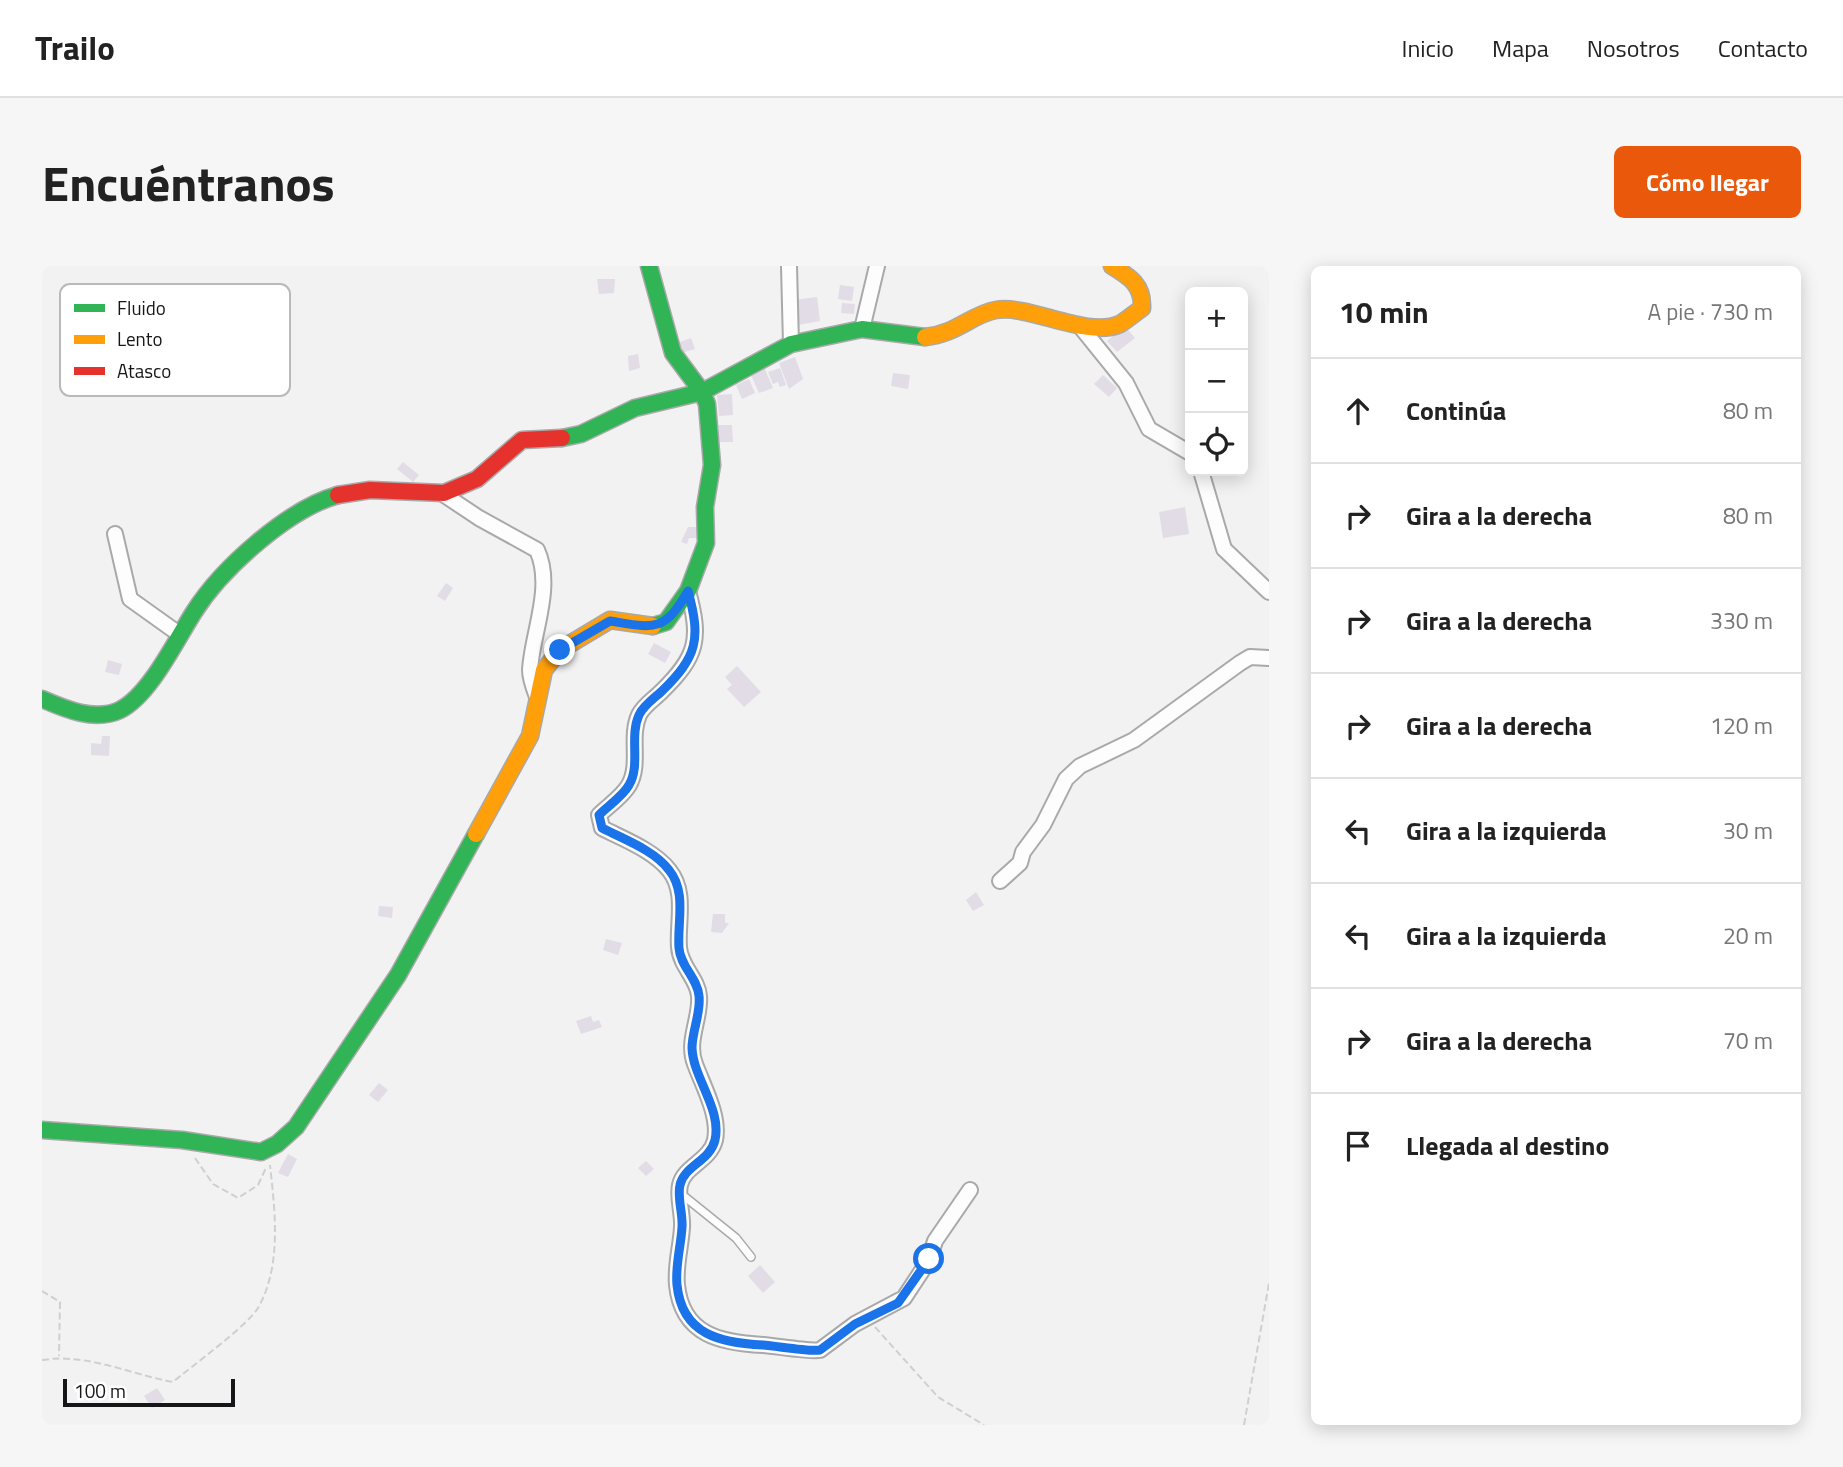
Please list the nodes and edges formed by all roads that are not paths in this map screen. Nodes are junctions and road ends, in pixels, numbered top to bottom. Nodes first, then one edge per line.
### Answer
1 (649, 266) edge
2 (789, 266) edge
3 (877, 266) edge
4 (1112, 266) edge
5 (1080, 326) junction
6 (862, 329) junction
7 (791, 344) junction
8 (702, 392) junction
9 (1185, 450) edge
10 (1202, 476) edge
11 (443, 494) junction
12 (115, 534) dead end
13 (688, 591) junction
14 (1269, 592) edge
15 (179, 634) junction
16 (1269, 658) edge
17 (537, 698) junction
18 (42, 699) edge
19 (1000, 881) dead end
20 (42, 1130) edge
21 (970, 1190) dead end
22 (680, 1192) junction
23 (751, 1257) dead end

1 - 8 street
2 - 7 street
3 - 6 street
4 - 5 street
5 - 6 street
5 - 9 street
6 - 7 street
7 - 8 street
8 - 11 street
8 - 13 street
10 - 14 street
11 - 15 street
11 - 17 street
12 - 15 street
13 - 17 street
13 - 22 street
15 - 18 street
16 - 19 street
17 - 20 street
21 - 22 street
22 - 23 lane

